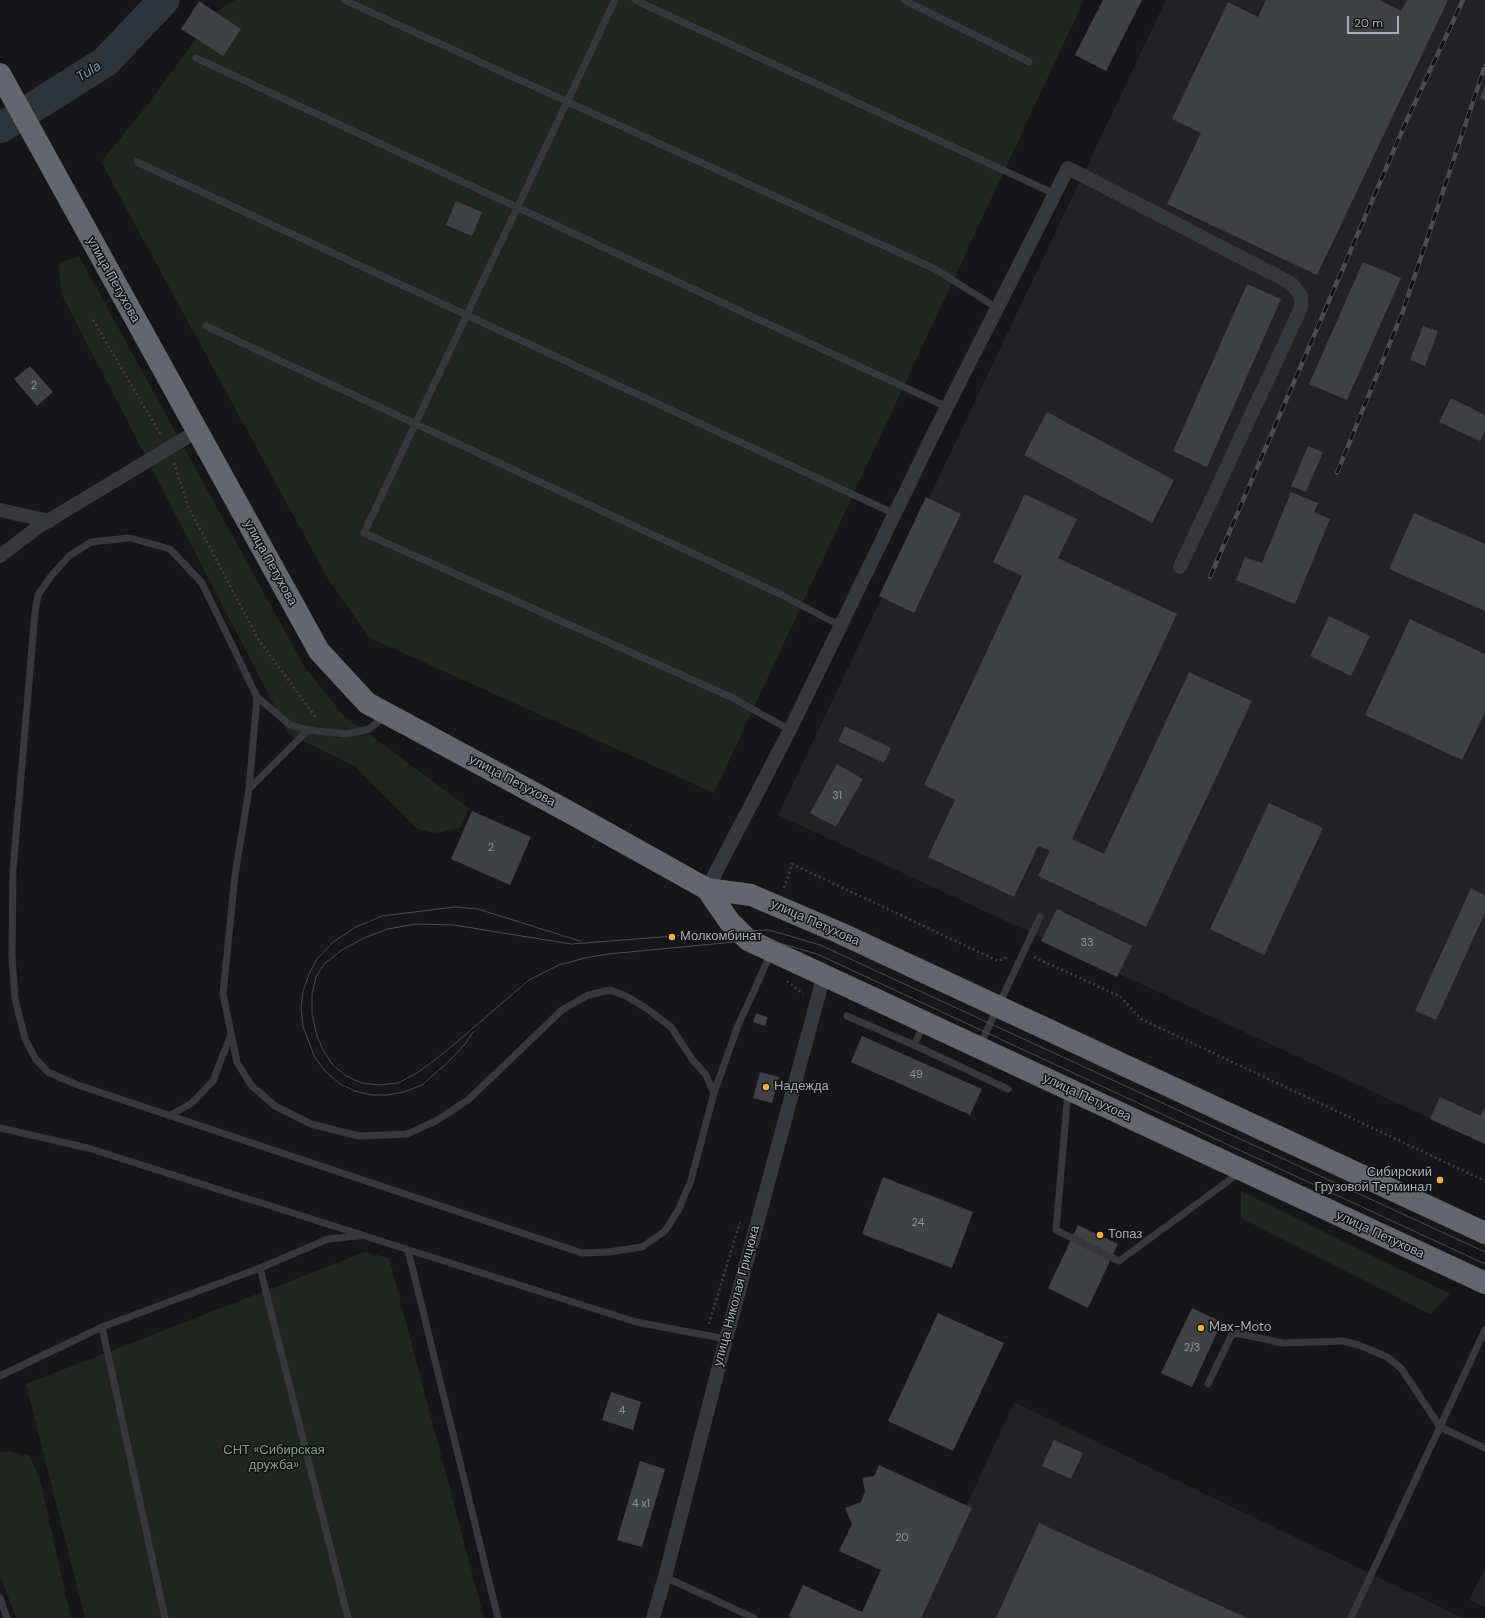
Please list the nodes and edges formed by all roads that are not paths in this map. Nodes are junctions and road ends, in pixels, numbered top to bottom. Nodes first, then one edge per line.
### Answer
1 (344, 0) edge
2 (615, 0) edge
3 (635, 0) edge
4 (904, 0) edge
5 (196, 58) dead end
6 (1029, 62) dead end
7 (0, 74) edge
8 (568, 101) junction
9 (137, 162) dead end
10 (1055, 194) junction
11 (517, 208) junction
12 (997, 308) junction
13 (467, 314) junction
14 (206, 326) dead end
15 (947, 408) junction
16 (416, 423) junction
17 (197, 431) junction
18 (0, 510) edge
19 (895, 514) junction
20 (49, 521) junction
21 (0, 556) edge
22 (1180, 567) dead end
23 (841, 626) junction
24 (257, 697) junction
25 (387, 714) junction
26 (308, 730) junction
27 (790, 730) junction
28 (250, 789) junction
29 (707, 889) junction
30 (1040, 917) dead end
31 (772, 951) junction
32 (824, 975) junction
33 (998, 1006) junction
34 (847, 1016) dead end
35 (924, 1022) junction
36 (231, 1034) junction
37 (914, 1045) junction
38 (979, 1047) junction
39 (1008, 1089) dead end
40 (1068, 1089) junction
41 (714, 1093) junction
42 (169, 1116) junction
43 (0, 1128) edge
44 (1243, 1170) junction
45 (1485, 1233) edge
46 (363, 1236) junction
47 (408, 1250) junction
48 (260, 1268) junction
49 (1485, 1283) edge
50 (102, 1327) junction
51 (1485, 1330) edge
52 (726, 1339) junction
53 (0, 1376) edge
54 (1208, 1384) dead end
55 (1440, 1427) junction
56 (1485, 1448) edge
57 (665, 1577) junction
58 (0, 1598) edge
59 (7, 1618) edge
60 (165, 1618) edge
61 (348, 1618) edge
62 (498, 1618) edge
63 (653, 1618) edge
64 (754, 1618) edge
65 (1351, 1618) edge

1 - 8 lane
2 - 8 lane
3 - 10 lane
4 - 6 lane
5 - 11 lane
7 - 17 highway, улица Петухова
8 - 11 lane
8 - 12 lane
9 - 13 lane
10 - 12 street
10 - 22 street
11 - 13 lane
11 - 15 lane
12 - 15 street
13 - 16 lane
13 - 19 lane
14 - 16 lane
15 - 19 street
16 - 23 lane
16 - 27 lane
17 - 20 street
17 - 25 highway, улица Петухова
18 - 20 street
19 - 23 street
20 - 21 street
23 - 27 street
24 - 26 lane
24 - 28 lane
24 - 42 lane
25 - 26 lane
25 - 29 highway, улица Петухова
26 - 28 lane
27 - 29 street
28 - 36 lane
29 - 31 highway, улица Петухова
29 - 33 highway, улица Петухова
30 - 33 lane
31 - 32 highway, улица Петухова
31 - 41 lane
32 - 35 highway, улица Петухова
32 - 52 street, улица Николая Грицюка
33 - 38 lane
33 - 45 highway, улица Петухова
34 - 37 lane
35 - 37 lane
35 - 38 highway, улица Петухова
36 - 41 lane
36 - 42 lane
37 - 39 lane
38 - 40 highway, улица Петухова
40 - 44 highway, улица Петухова
40 - 44 lane
41 - 42 lane
43 - 46 lane
44 - 49 highway, улица Петухова
46 - 47 lane
46 - 48 lane
47 - 52 lane
47 - 62 lane
48 - 50 lane
48 - 61 lane
50 - 53 lane
50 - 60 lane
51 - 55 lane
52 - 57 street, улица Николая Грицюка
54 - 55 lane
55 - 56 lane
55 - 65 lane
57 - 63 street, улица Николая Грицюка
57 - 64 lane
58 - 59 lane

